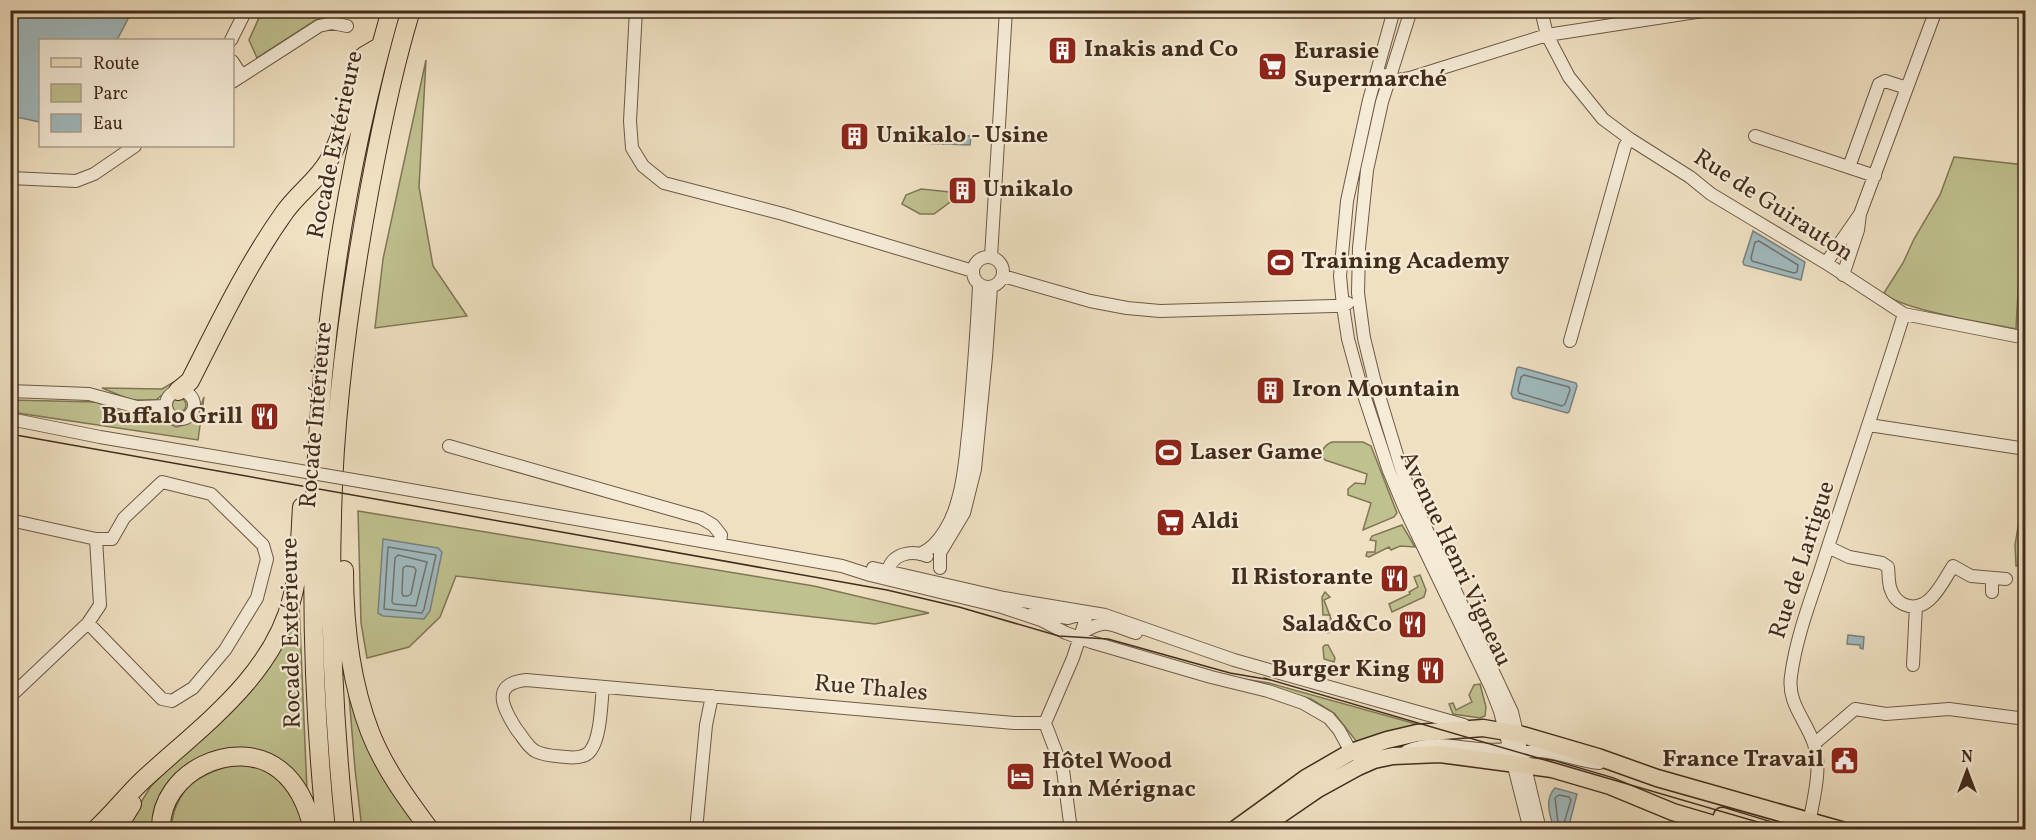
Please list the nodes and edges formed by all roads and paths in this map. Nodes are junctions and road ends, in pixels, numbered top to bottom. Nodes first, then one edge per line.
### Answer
1 (246, 10) edge
2 (391, 10) edge
3 (411, 10) edge
4 (636, 10) edge
5 (1006, 10) edge
6 (1394, 10) edge
7 (1411, 10) edge
8 (1541, 10) edge
9 (1709, 10) edge
10 (1936, 10) edge
11 (347, 27) dead end
12 (1547, 35) junction
13 (232, 39) edge
14 (381, 46) junction
15 (1376, 73) junction
16 (1389, 76) junction
17 (237, 79) edge
18 (1907, 88) junction
19 (1755, 136) dead end
20 (1630, 139) junction
21 (134, 147) edge
22 (1849, 167) junction
23 (1875, 176) junction
24 (10, 178) edge
25 (1860, 214) junction
26 (991, 257) junction
27 (1826, 263) junction
28 (973, 271) junction
29 (1843, 275) junction
30 (1003, 276) junction
31 (985, 286) junction
32 (1358, 293) junction
33 (1342, 306) junction
34 (1904, 314) junction
35 (326, 334) junction
36 (2025, 338) edge
37 (1570, 341) dead end
38 (1374, 379) junction
39 (10, 391) edge
40 (178, 391) junction
41 (166, 406) junction
42 (10, 419) edge
43 (1869, 425) junction
44 (10, 427) edge
45 (100, 436) junction
46 (449, 446) dead end
47 (2025, 449) edge
48 (335, 457) junction
49 (965, 493) junction
50 (10, 520) edge
51 (96, 538) junction
52 (720, 543) junction
53 (1828, 547) junction
54 (921, 554) junction
55 (940, 568) junction
56 (891, 575) junction
57 (1992, 578) junction
58 (2006, 579) dead end
59 (941, 582) junction
60 (926, 588) junction
61 (1992, 592) dead end
62 (1916, 606) junction
63 (1002, 607) junction
64 (1088, 612) junction
65 (88, 623) junction
66 (1081, 636) junction
67 (1199, 647) junction
68 (1913, 665) dead end
69 (603, 687) junction
70 (11, 695) edge
71 (712, 696) junction
72 (2025, 719) edge
73 (1045, 723) junction
74 (1483, 728) junction
75 (1512, 732) junction
76 (1814, 744) junction
77 (1351, 752) junction
78 (1517, 757) junction
79 (1374, 760) junction
80 (1618, 764) junction
81 (155, 770) junction
82 (1639, 800) junction
83 (1806, 826) edge
84 (95, 830) edge
85 (116, 830) edge
86 (162, 830) edge
87 (313, 830) edge
88 (326, 830) edge
89 (345, 830) edge
90 (430, 830) edge
91 (696, 830) edge
92 (1071, 830) edge
93 (1234, 830) edge
94 (1258, 830) edge
95 (1530, 830) edge
96 (1540, 830) edge
97 (1734, 830) edge
98 (1768, 830) edge
99 (1841, 830) edge

1 - 13 street
2 - 14 highway, Rocade Extérieure
3 - 48 highway, Rocade Intérieure
4 - 28 street
5 - 26 street
6 - 15 street, Avenue Henri Vigneau
7 - 16 street, Avenue Henri Vigneau
8 - 12 street, Rue de Guirauton
9 - 12 street
10 - 18 street
11 - 17 street
12 - 16 street
12 - 20 street, Rue de Guirauton
14 - 35 highway, Rocade Extérieure
14 - 40 highway
15 - 16 street
15 - 33 street, Avenue Henri Vigneau
16 - 32 street, Avenue Henri Vigneau
18 - 22 street
18 - 23 street
19 - 22 street
20 - 27 street, Rue de Guirauton
20 - 37 street
21 - 24 street
22 - 23 street
23 - 25 street
25 - 27 street
25 - 29 street
26 - 28 street
26 - 30 street
27 - 29 street, Rue de Guirauton
28 - 31 street
29 - 34 street, Rue de Guirauton
30 - 31 street
30 - 33 street
31 - 49 street
32 - 33 street
32 - 38 street, Avenue Henri Vigneau
33 - 38 street, Avenue Henri Vigneau
33 - 75 street, Avenue Henri Vigneau
34 - 36 street, Rue de Guirauton
34 - 43 street, Rue de Lartigue
35 - 81 highway
35 - 88 highway, Rocade Extérieure
38 - 75 street, Avenue Henri Vigneau
39 - 41 street
40 - 41 street
40 - 41 street
42 - 45 street
43 - 47 street
43 - 53 street, Rue de Lartigue
44 - 45 street
45 - 52 street, bridge
46 - 52 street
48 - 89 highway, Rocade Intérieure
48 - 90 highway
49 - 54 street
49 - 55 street
50 - 51 street
51 - 65 street
51 - 65 street
52 - 56 street
53 - 62 street
53 - 76 street, Rue de Lartigue
54 - 55 street
54 - 56 street
55 - 59 street
56 - 59 street
56 - 60 street
57 - 58 street
57 - 61 street
57 - 62 street
59 - 60 street
59 - 64 street
60 - 63 street
62 - 68 street
63 - 64 street
63 - 66 street
64 - 66 street
64 - 67 street
65 - 70 street
66 - 67 street
66 - 73 street
66 - 77 street
67 - 74 street
69 - 69 street, Rue Thales
69 - 71 street, Rue Thales
71 - 73 street, Rue Thales
71 - 91 street
72 - 76 street
73 - 92 street
74 - 75 main road
74 - 77 main road
75 - 78 street
75 - 80 main road
76 - 83 street, Rue de Lartigue
77 - 79 street
77 - 93 main road
78 - 79 main road
78 - 80 street
78 - 82 main road
78 - 95 street
78 - 96 street
79 - 94 main road
80 - 83 main road
81 - 84 highway
81 - 85 highway
82 - 97 main road
82 - 98 main road
83 - 99 main road
86 - 87 highway

